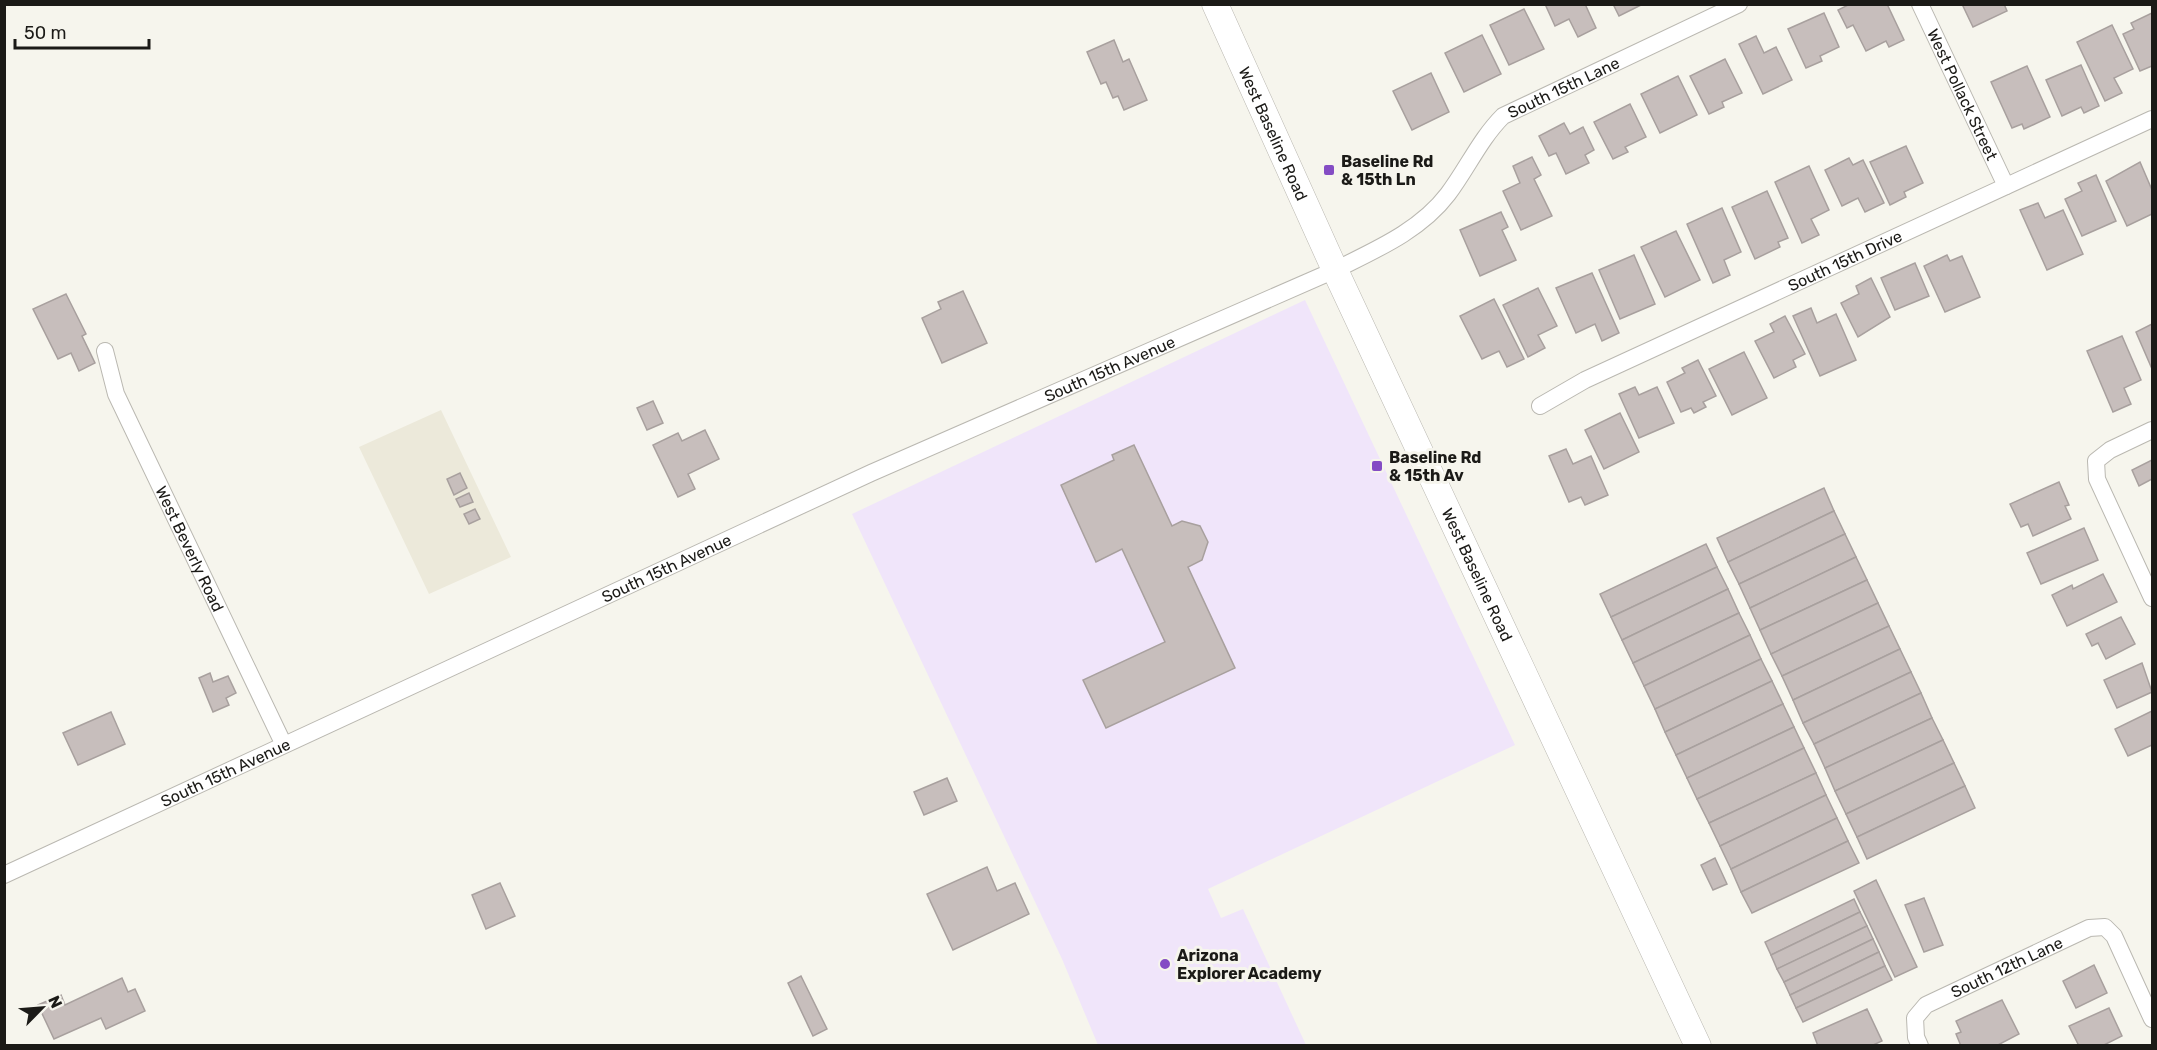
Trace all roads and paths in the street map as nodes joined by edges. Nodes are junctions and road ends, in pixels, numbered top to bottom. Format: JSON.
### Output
{"nodes":[{"id":1,"x":1215,"y":4,"type":"edge"},
{"id":2,"x":1738,"y":4,"type":"edge"},
{"id":3,"x":1920,"y":4,"type":"edge"},
{"id":4,"x":2152,"y":119,"type":"edge"},
{"id":5,"x":2006,"y":186,"type":"junction"},
{"id":6,"x":1335,"y":270,"type":"junction"},
{"id":7,"x":105,"y":351,"type":"dead end"},
{"id":8,"x":1540,"y":406,"type":"dead end"},
{"id":9,"x":2152,"y":430,"type":"edge"},
{"id":10,"x":2152,"y":598,"type":"edge"},
{"id":11,"x":283,"y":743,"type":"junction"},
{"id":12,"x":4,"y":875,"type":"edge"},
{"id":13,"x":2152,"y":1018,"type":"edge"},
{"id":14,"x":1698,"y":1046,"type":"edge"},
{"id":15,"x":1920,"y":1046,"type":"edge"}],
"edges":[{"from":1,"to":6,"type":"main road","name":"West Baseline Road"},
{"from":2,"to":6,"type":"street","name":"South 15th Lane"},
{"from":3,"to":5,"type":"street","name":"West Pollack Street"},
{"from":4,"to":5,"type":"street","name":"South 15th Drive"},
{"from":5,"to":8,"type":"street","name":"South 15th Drive"},
{"from":6,"to":11,"type":"street","name":"South 15th Avenue"},
{"from":6,"to":14,"type":"main road","name":"West Baseline Road"},
{"from":7,"to":11,"type":"street","name":"West Beverly Road"},
{"from":9,"to":10,"type":"street"},
{"from":11,"to":12,"type":"street","name":"South 15th Avenue"},
{"from":13,"to":15,"type":"street","name":"South 12th Lane"}]}
